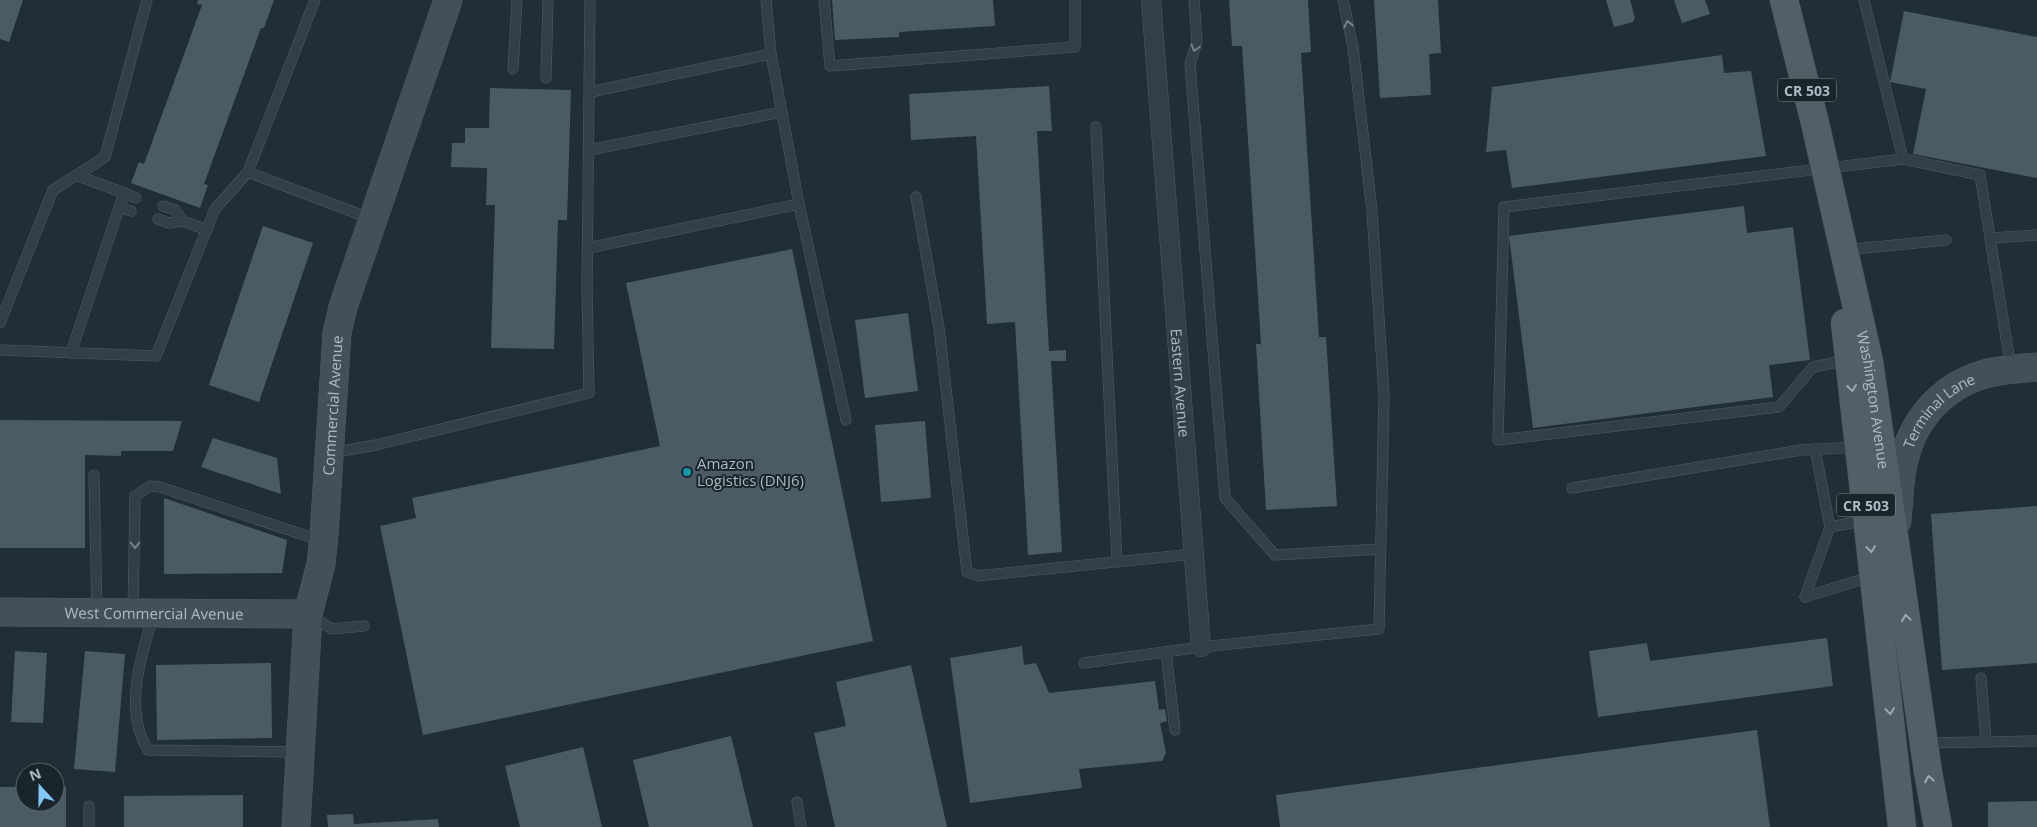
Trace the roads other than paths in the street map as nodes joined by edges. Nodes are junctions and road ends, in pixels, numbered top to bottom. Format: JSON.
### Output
{"nodes":[{"id":1,"x":147,"y":0,"type":"edge"},
{"id":2,"x":315,"y":0,"type":"edge"},
{"id":3,"x":448,"y":0,"type":"edge"},
{"id":4,"x":517,"y":0,"type":"edge"},
{"id":5,"x":548,"y":0,"type":"edge"},
{"id":6,"x":590,"y":0,"type":"edge"},
{"id":7,"x":766,"y":0,"type":"edge"},
{"id":8,"x":824,"y":0,"type":"edge"},
{"id":9,"x":1075,"y":0,"type":"edge"},
{"id":10,"x":1151,"y":0,"type":"edge"},
{"id":11,"x":1194,"y":0,"type":"edge"},
{"id":12,"x":1343,"y":0,"type":"edge"},
{"id":13,"x":1784,"y":0,"type":"edge"},
{"id":14,"x":1864,"y":0,"type":"edge"},
{"id":15,"x":771,"y":54,"type":"junction"},
{"id":16,"x":512,"y":69,"type":"dead end"},
{"id":17,"x":546,"y":78,"type":"dead end"},
{"id":18,"x":590,"y":92,"type":"junction"},
{"id":19,"x":782,"y":112,"type":"junction"},
{"id":20,"x":1096,"y":127,"type":"dead end"},
{"id":21,"x":589,"y":150,"type":"junction"},
{"id":22,"x":1903,"y":159,"type":"junction"},
{"id":23,"x":248,"y":172,"type":"junction"},
{"id":24,"x":76,"y":175,"type":"junction"},
{"id":25,"x":1827,"y":175,"type":"junction"},
{"id":26,"x":124,"y":193,"type":"junction"},
{"id":27,"x":916,"y":197,"type":"dead end"},
{"id":28,"x":136,"y":198,"type":"dead end"},
{"id":29,"x":799,"y":204,"type":"junction"},
{"id":30,"x":163,"y":206,"type":"dead end"},
{"id":31,"x":119,"y":207,"type":"junction"},
{"id":32,"x":131,"y":211,"type":"dead end"},
{"id":33,"x":158,"y":219,"type":"dead end"},
{"id":34,"x":373,"y":220,"type":"junction"},
{"id":35,"x":183,"y":221,"type":"junction"},
{"id":36,"x":207,"y":230,"type":"junction"},
{"id":37,"x":2037,"y":235,"type":"edge"},
{"id":38,"x":1991,"y":238,"type":"junction"},
{"id":39,"x":1946,"y":240,"type":"dead end"},
{"id":40,"x":588,"y":248,"type":"junction"},
{"id":41,"x":1844,"y":250,"type":"junction"},
{"id":42,"x":0,"y":323,"type":"edge"},
{"id":43,"x":0,"y":350,"type":"edge"},
{"id":44,"x":71,"y":353,"type":"junction"},
{"id":45,"x":1849,"y":360,"type":"junction"},
{"id":46,"x":2024,"y":368,"type":"edge"},
{"id":47,"x":846,"y":420,"type":"dead end"},
{"id":48,"x":1859,"y":447,"type":"junction"},
{"id":49,"x":1815,"y":450,"type":"junction"},
{"id":50,"x":330,"y":454,"type":"junction"},
{"id":51,"x":94,"y":475,"type":"dead end"},
{"id":52,"x":1572,"y":488,"type":"dead end"},
{"id":53,"x":1867,"y":520,"type":"junction"},
{"id":54,"x":1830,"y":527,"type":"junction"},
{"id":55,"x":323,"y":542,"type":"junction"},
{"id":56,"x":1895,"y":542,"type":"junction"},
{"id":57,"x":1380,"y":549,"type":"junction"},
{"id":58,"x":1194,"y":554,"type":"junction"},
{"id":59,"x":1117,"y":562,"type":"junction"},
{"id":60,"x":1874,"y":576,"type":"junction"},
{"id":61,"x":0,"y":612,"type":"edge"},
{"id":62,"x":98,"y":612,"type":"junction"},
{"id":63,"x":144,"y":613,"type":"junction"},
{"id":64,"x":308,"y":614,"type":"junction"},
{"id":65,"x":364,"y":626,"type":"dead end"},
{"id":66,"x":1200,"y":647,"type":"junction"},
{"id":67,"x":1166,"y":652,"type":"junction"},
{"id":68,"x":1084,"y":663,"type":"dead end"},
{"id":69,"x":1981,"y":678,"type":"dead end"},
{"id":70,"x":1175,"y":730,"type":"dead end"},
{"id":71,"x":2037,"y":741,"type":"edge"},
{"id":72,"x":1986,"y":742,"type":"junction"},
{"id":73,"x":1924,"y":743,"type":"junction"},
{"id":74,"x":299,"y":752,"type":"junction"},
{"id":75,"x":796,"y":802,"type":"dead end"},
{"id":76,"x":89,"y":806,"type":"dead end"},
{"id":77,"x":89,"y":827,"type":"edge"},
{"id":78,"x":296,"y":827,"type":"edge"},
{"id":79,"x":801,"y":827,"type":"edge"},
{"id":80,"x":1902,"y":827,"type":"edge"},
{"id":81,"x":1938,"y":827,"type":"edge"}],
"edges":[{"from":1,"to":24,"type":"lane"},
{"from":2,"to":23,"type":"lane"},
{"from":3,"to":34,"type":"street","name":"Commercial Avenue"},
{"from":4,"to":16,"type":"lane"},
{"from":5,"to":17,"type":"lane"},
{"from":6,"to":18,"type":"lane"},
{"from":7,"to":15,"type":"lane"},
{"from":8,"to":9,"type":"lane"},
{"from":10,"to":58,"type":"street","name":"Eastern Avenue"},
{"from":11,"to":57,"type":"lane","one_way":true},
{"from":57,"to":12,"type":"lane","one_way":true},
{"from":13,"to":25,"type":"main road","name":"Washington Avenue","number":"CR 503"},
{"from":14,"to":22,"type":"lane"},
{"from":15,"to":18,"type":"lane"},
{"from":15,"to":19,"type":"lane"},
{"from":18,"to":21,"type":"lane"},
{"from":19,"to":21,"type":"lane"},
{"from":19,"to":29,"type":"lane"},
{"from":20,"to":59,"type":"lane"},
{"from":21,"to":40,"type":"lane"},
{"from":22,"to":25,"type":"lane"},
{"from":22,"to":38,"type":"lane"},
{"from":23,"to":34,"type":"lane"},
{"from":23,"to":36,"type":"lane"},
{"from":24,"to":26,"type":"lane"},
{"from":24,"to":42,"type":"lane"},
{"from":25,"to":41,"type":"main road","name":"Washington Avenue","number":"CR 503"},
{"from":25,"to":45,"type":"main road","name":"Washington Avenue","number":"CR 503"},
{"from":25,"to":45,"type":"lane"},
{"from":26,"to":28,"type":"lane"},
{"from":26,"to":31,"type":"lane"},
{"from":27,"to":59,"type":"lane"},
{"from":29,"to":40,"type":"lane"},
{"from":29,"to":47,"type":"lane"},
{"from":30,"to":35,"type":"lane"},
{"from":31,"to":32,"type":"lane"},
{"from":31,"to":44,"type":"lane"},
{"from":33,"to":35,"type":"lane"},
{"from":34,"to":50,"type":"street","name":"Commercial Avenue"},
{"from":35,"to":36,"type":"lane"},
{"from":36,"to":44,"type":"lane"},
{"from":37,"to":38,"type":"lane"},
{"from":38,"to":46,"type":"lane"},
{"from":39,"to":41,"type":"lane"},
{"from":40,"to":50,"type":"lane"},
{"from":41,"to":56,"type":"main road","name":"Washington Avenue","number":"CR 503"},
{"from":43,"to":44,"type":"lane"},
{"from":45,"to":48,"type":"main road","name":"Washington Avenue","number":"CR 503","one_way":true},
{"from":46,"to":56,"type":"street","name":"Terminal Lane"},
{"from":48,"to":49,"type":"lane"},
{"from":48,"to":53,"type":"main road","name":"Washington Avenue","number":"CR 503"},
{"from":49,"to":52,"type":"lane"},
{"from":49,"to":54,"type":"lane"},
{"from":50,"to":55,"type":"street","name":"Commercial Avenue"},
{"from":51,"to":62,"type":"lane"},
{"from":53,"to":54,"type":"lane"},
{"from":53,"to":60,"type":"main road","name":"Washington Avenue","number":"CR 503","one_way":true},
{"from":54,"to":60,"type":"lane"},
{"from":55,"to":63,"type":"lane","one_way":true},
{"from":55,"to":64,"type":"street","name":"Commercial Avenue"},
{"from":73,"to":56,"type":"main road","name":"Washington Avenue","number":"CR 503","one_way":true},
{"from":57,"to":66,"type":"lane"},
{"from":58,"to":59,"type":"lane"},
{"from":58,"to":66,"type":"street","name":"Eastern Avenue"},
{"from":60,"to":80,"type":"main road","name":"Washington Avenue","number":"CR 503","one_way":true},
{"from":61,"to":62,"type":"street","name":"West Commercial Avenue"},
{"from":62,"to":63,"type":"street","name":"West Commercial Avenue"},
{"from":63,"to":64,"type":"street","name":"West Commercial Avenue"},
{"from":63,"to":74,"type":"lane"},
{"from":64,"to":65,"type":"lane"},
{"from":64,"to":74,"type":"street","name":"Commercial Avenue"},
{"from":66,"to":67,"type":"lane"},
{"from":67,"to":68,"type":"lane"},
{"from":67,"to":70,"type":"lane"},
{"from":69,"to":72,"type":"lane"},
{"from":71,"to":72,"type":"lane"},
{"from":72,"to":73,"type":"lane"},
{"from":81,"to":73,"type":"main road","name":"Washington Avenue","number":"CR 503","one_way":true},
{"from":74,"to":78,"type":"street","name":"Commercial Avenue"},
{"from":75,"to":79,"type":"lane"},
{"from":76,"to":77,"type":"lane"}]}
